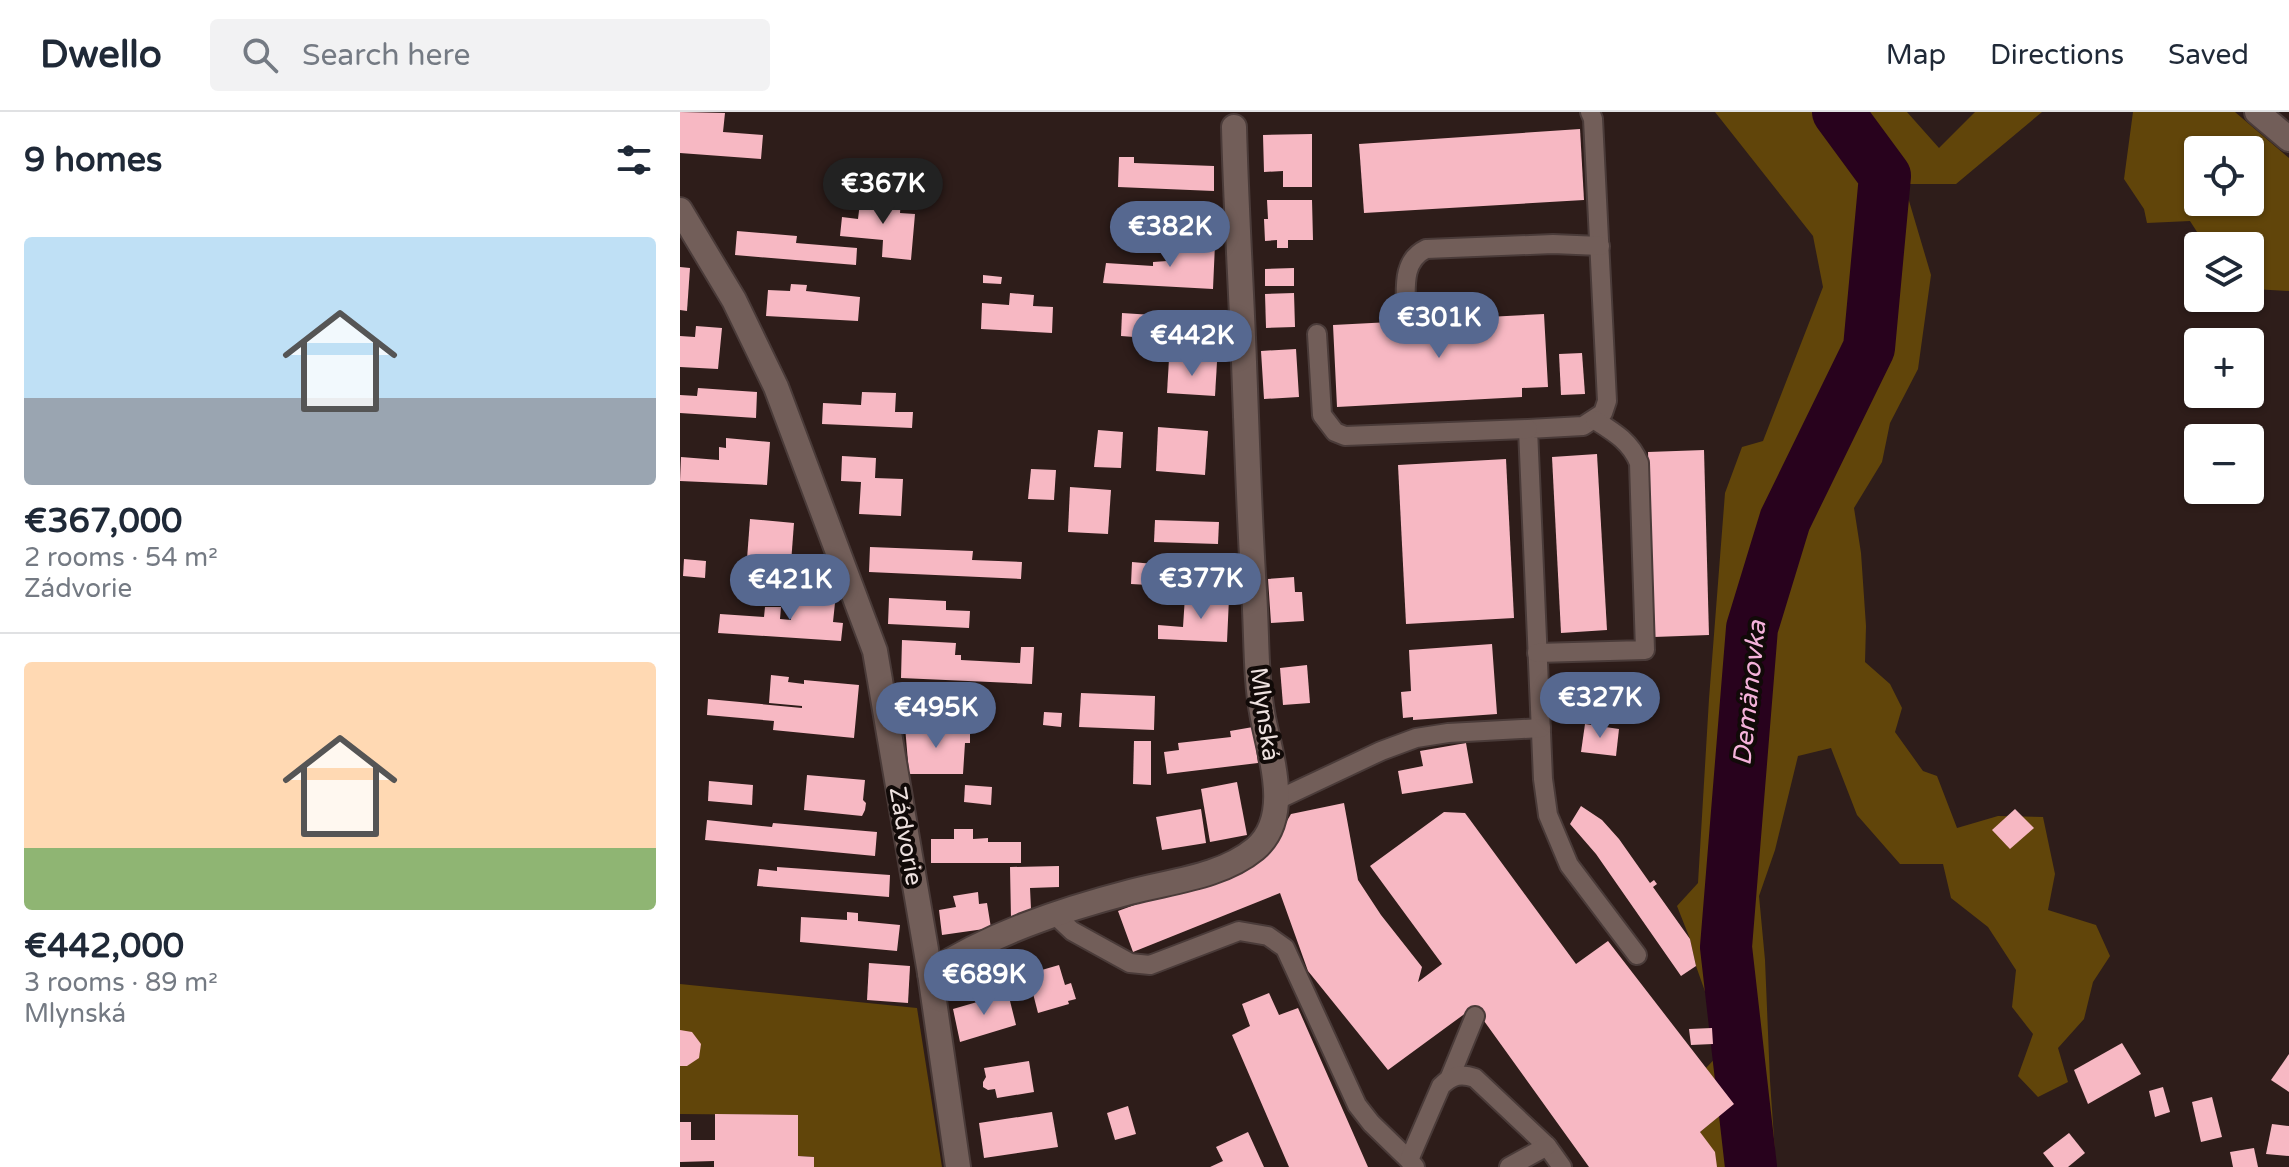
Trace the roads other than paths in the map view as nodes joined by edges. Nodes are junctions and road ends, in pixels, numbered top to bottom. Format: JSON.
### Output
{"nodes":[{"id":1,"x":1590,"y":112,"type":"edge"},
{"id":2,"x":2257,"y":112,"type":"edge"},
{"id":3,"x":1234,"y":127,"type":"dead end"},
{"id":4,"x":2289,"y":139,"type":"edge"},
{"id":5,"x":680,"y":210,"type":"edge"},
{"id":6,"x":1600,"y":246,"type":"junction"},
{"id":7,"x":1406,"y":314,"type":"dead end"},
{"id":8,"x":1317,"y":334,"type":"dead end"},
{"id":9,"x":1595,"y":420,"type":"junction"},
{"id":10,"x":1528,"y":429,"type":"junction"},
{"id":11,"x":1537,"y":653,"type":"junction"},
{"id":12,"x":1541,"y":728,"type":"junction"},
{"id":13,"x":1277,"y":800,"type":"junction"},
{"id":14,"x":1055,"y":915,"type":"junction"},
{"id":15,"x":1637,"y":955,"type":"dead end"},
{"id":16,"x":930,"y":973,"type":"junction"},
{"id":17,"x":1475,"y":1016,"type":"dead end"},
{"id":18,"x":1450,"y":1077,"type":"junction"},
{"id":19,"x":1547,"y":1146,"type":"junction"},
{"id":20,"x":1412,"y":1163,"type":"edge"},
{"id":21,"x":958,"y":1167,"type":"edge"},
{"id":22,"x":1509,"y":1167,"type":"edge"},
{"id":23,"x":1562,"y":1167,"type":"edge"}],
"edges":[{"from":1,"to":6,"type":"lane"},
{"from":2,"to":4,"type":"street"},
{"from":3,"to":13,"type":"street","name":"Mlynská"},
{"from":5,"to":16,"type":"street","name":"Zádvorie"},
{"from":6,"to":7,"type":"lane"},
{"from":6,"to":9,"type":"lane"},
{"from":8,"to":10,"type":"lane"},
{"from":9,"to":10,"type":"lane"},
{"from":9,"to":11,"type":"lane"},
{"from":10,"to":11,"type":"lane"},
{"from":11,"to":12,"type":"lane"},
{"from":12,"to":13,"type":"lane"},
{"from":12,"to":15,"type":"lane"},
{"from":13,"to":14,"type":"street","name":"Mlynská"},
{"from":14,"to":16,"type":"street","name":"Mlynská"},
{"from":14,"to":20,"type":"lane"},
{"from":16,"to":21,"type":"street","name":"Zádvorie"},
{"from":17,"to":18,"type":"lane"},
{"from":18,"to":19,"type":"lane"},
{"from":18,"to":20,"type":"lane"},
{"from":19,"to":22,"type":"lane"},
{"from":19,"to":23,"type":"lane"}]}
